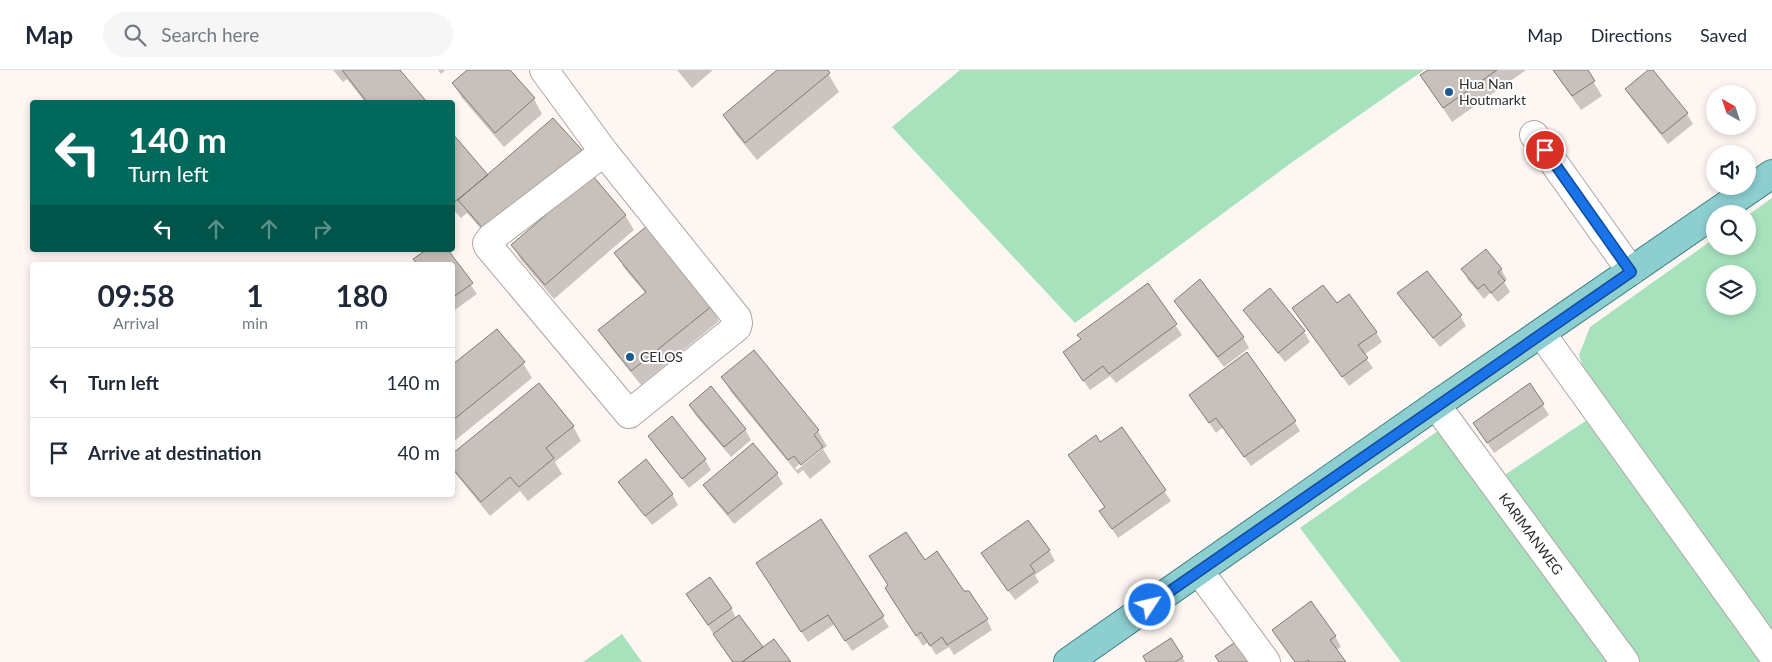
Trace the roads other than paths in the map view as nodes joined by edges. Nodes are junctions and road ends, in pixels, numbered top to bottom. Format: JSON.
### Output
{"nodes":[{"id":1,"x":544,"y":70,"type":"edge"},
{"id":2,"x":1534,"y":135,"type":"dead end"},
{"id":3,"x":604,"y":152,"type":"junction"},
{"id":4,"x":1772,"y":174,"type":"edge"},
{"id":5,"x":1631,"y":272,"type":"junction"},
{"id":6,"x":1541,"y":333,"type":"junction"},
{"id":7,"x":1436,"y":405,"type":"junction"},
{"id":8,"x":1199,"y":571,"type":"junction"},
{"id":9,"x":1772,"y":654,"type":"edge"},
{"id":10,"x":1068,"y":662,"type":"edge"},
{"id":11,"x":1266,"y":662,"type":"edge"},
{"id":12,"x":1625,"y":662,"type":"edge"}],
"edges":[{"from":1,"to":3,"type":"street"},
{"from":2,"to":5,"type":"street"},
{"from":3,"to":3,"type":"street"},
{"from":4,"to":5,"type":"main road"},
{"from":5,"to":6,"type":"main road"},
{"from":6,"to":7,"type":"main road"},
{"from":6,"to":9,"type":"street"},
{"from":7,"to":8,"type":"main road"},
{"from":7,"to":12,"type":"street","name":"KARIMANWEG"},
{"from":8,"to":10,"type":"main road"},
{"from":8,"to":11,"type":"street"}]}
